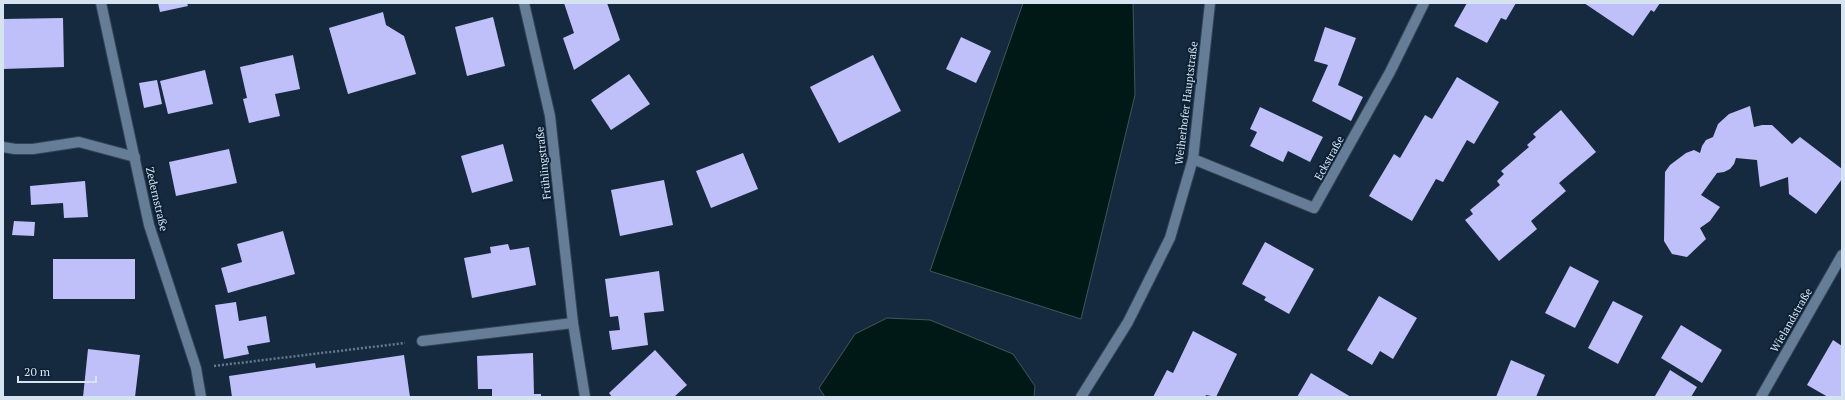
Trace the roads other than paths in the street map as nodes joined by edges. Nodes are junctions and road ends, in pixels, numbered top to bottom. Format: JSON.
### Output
{"nodes":[{"id":1,"x":101,"y":3,"type":"edge"},
{"id":2,"x":524,"y":3,"type":"edge"},
{"id":3,"x":1210,"y":3,"type":"edge"},
{"id":4,"x":1424,"y":3,"type":"edge"},
{"id":5,"x":3,"y":147,"type":"edge"},
{"id":6,"x":135,"y":157,"type":"junction"},
{"id":7,"x":1193,"y":159,"type":"junction"},
{"id":8,"x":1842,"y":255,"type":"edge"},
{"id":9,"x":572,"y":323,"type":"junction"},
{"id":10,"x":422,"y":341,"type":"road end"},
{"id":11,"x":1084,"y":396,"type":"edge"},
{"id":12,"x":201,"y":397,"type":"edge"},
{"id":13,"x":585,"y":397,"type":"edge"},
{"id":14,"x":1761,"y":397,"type":"edge"}],
"edges":[{"from":1,"to":6,"type":"street","name":"Zedernstraße"},
{"from":2,"to":9,"type":"street","name":"Frühlingstraße"},
{"from":3,"to":7,"type":"street","name":"Weiherhofer Hauptstraße"},
{"from":4,"to":7,"type":"street","name":"Eckstraße"},
{"from":5,"to":6,"type":"street"},
{"from":6,"to":12,"type":"street","name":"Zedernstraße"},
{"from":7,"to":11,"type":"street","name":"Weiherhofer Hauptstraße"},
{"from":8,"to":14,"type":"street","name":"Wielandstraße"},
{"from":9,"to":10,"type":"street"},
{"from":9,"to":13,"type":"street","name":"Frühlingstraße"}]}
